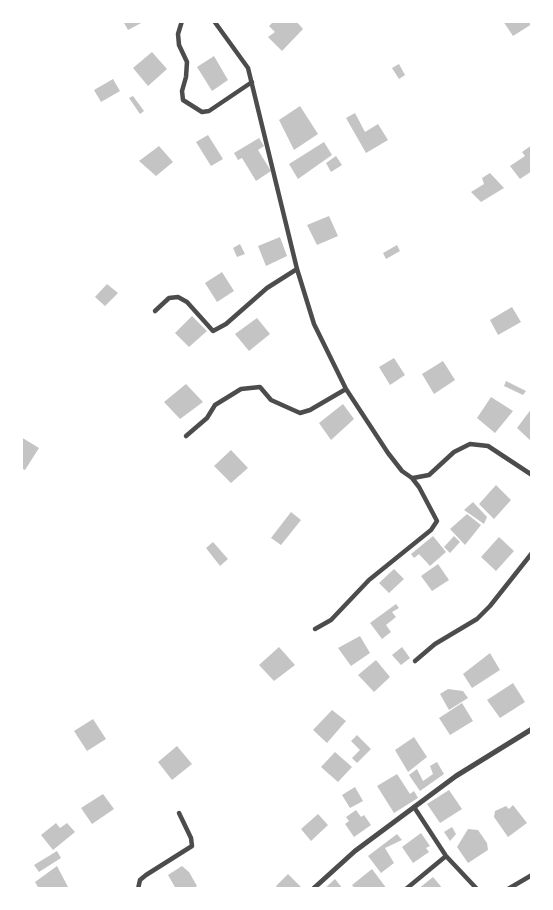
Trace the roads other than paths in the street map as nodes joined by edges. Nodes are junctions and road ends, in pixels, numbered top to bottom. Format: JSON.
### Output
{"nodes":[{"id":1,"x":182,"y":21,"type":"edge"},
{"id":2,"x":214,"y":21,"type":"edge"},
{"id":3,"x":252,"y":82,"type":"junction"},
{"id":4,"x":297,"y":269,"type":"junction"},
{"id":5,"x":155,"y":311,"type":"dead end"},
{"id":6,"x":346,"y":389,"type":"junction"},
{"id":7,"x":186,"y":436,"type":"dead end"},
{"id":8,"x":532,"y":475,"type":"edge"},
{"id":9,"x":412,"y":478,"type":"junction"},
{"id":10,"x":532,"y":553,"type":"edge"},
{"id":11,"x":315,"y":629,"type":"dead end"},
{"id":12,"x":415,"y":661,"type":"dead end"},
{"id":13,"x":532,"y":729,"type":"edge"},
{"id":14,"x":414,"y":807,"type":"junction"},
{"id":15,"x":179,"y":813,"type":"dead end"},
{"id":16,"x":446,"y":856,"type":"junction"},
{"id":17,"x":532,"y":875,"type":"edge"},
{"id":18,"x":138,"y":889,"type":"edge"},
{"id":19,"x":313,"y":889,"type":"edge"},
{"id":20,"x":407,"y":889,"type":"edge"},
{"id":21,"x":477,"y":889,"type":"edge"},
{"id":22,"x":508,"y":889,"type":"edge"}],
"edges":[{"from":1,"to":3,"type":"street"},
{"from":2,"to":3,"type":"street"},
{"from":3,"to":4,"type":"street"},
{"from":4,"to":5,"type":"street"},
{"from":4,"to":6,"type":"street"},
{"from":6,"to":7,"type":"street"},
{"from":6,"to":9,"type":"street"},
{"from":8,"to":9,"type":"street"},
{"from":9,"to":11,"type":"street"},
{"from":10,"to":12,"type":"street"},
{"from":13,"to":14,"type":"street"},
{"from":14,"to":16,"type":"street"},
{"from":14,"to":19,"type":"street"},
{"from":15,"to":18,"type":"street"},
{"from":16,"to":20,"type":"street"},
{"from":16,"to":21,"type":"street"},
{"from":17,"to":22,"type":"street"}]}
